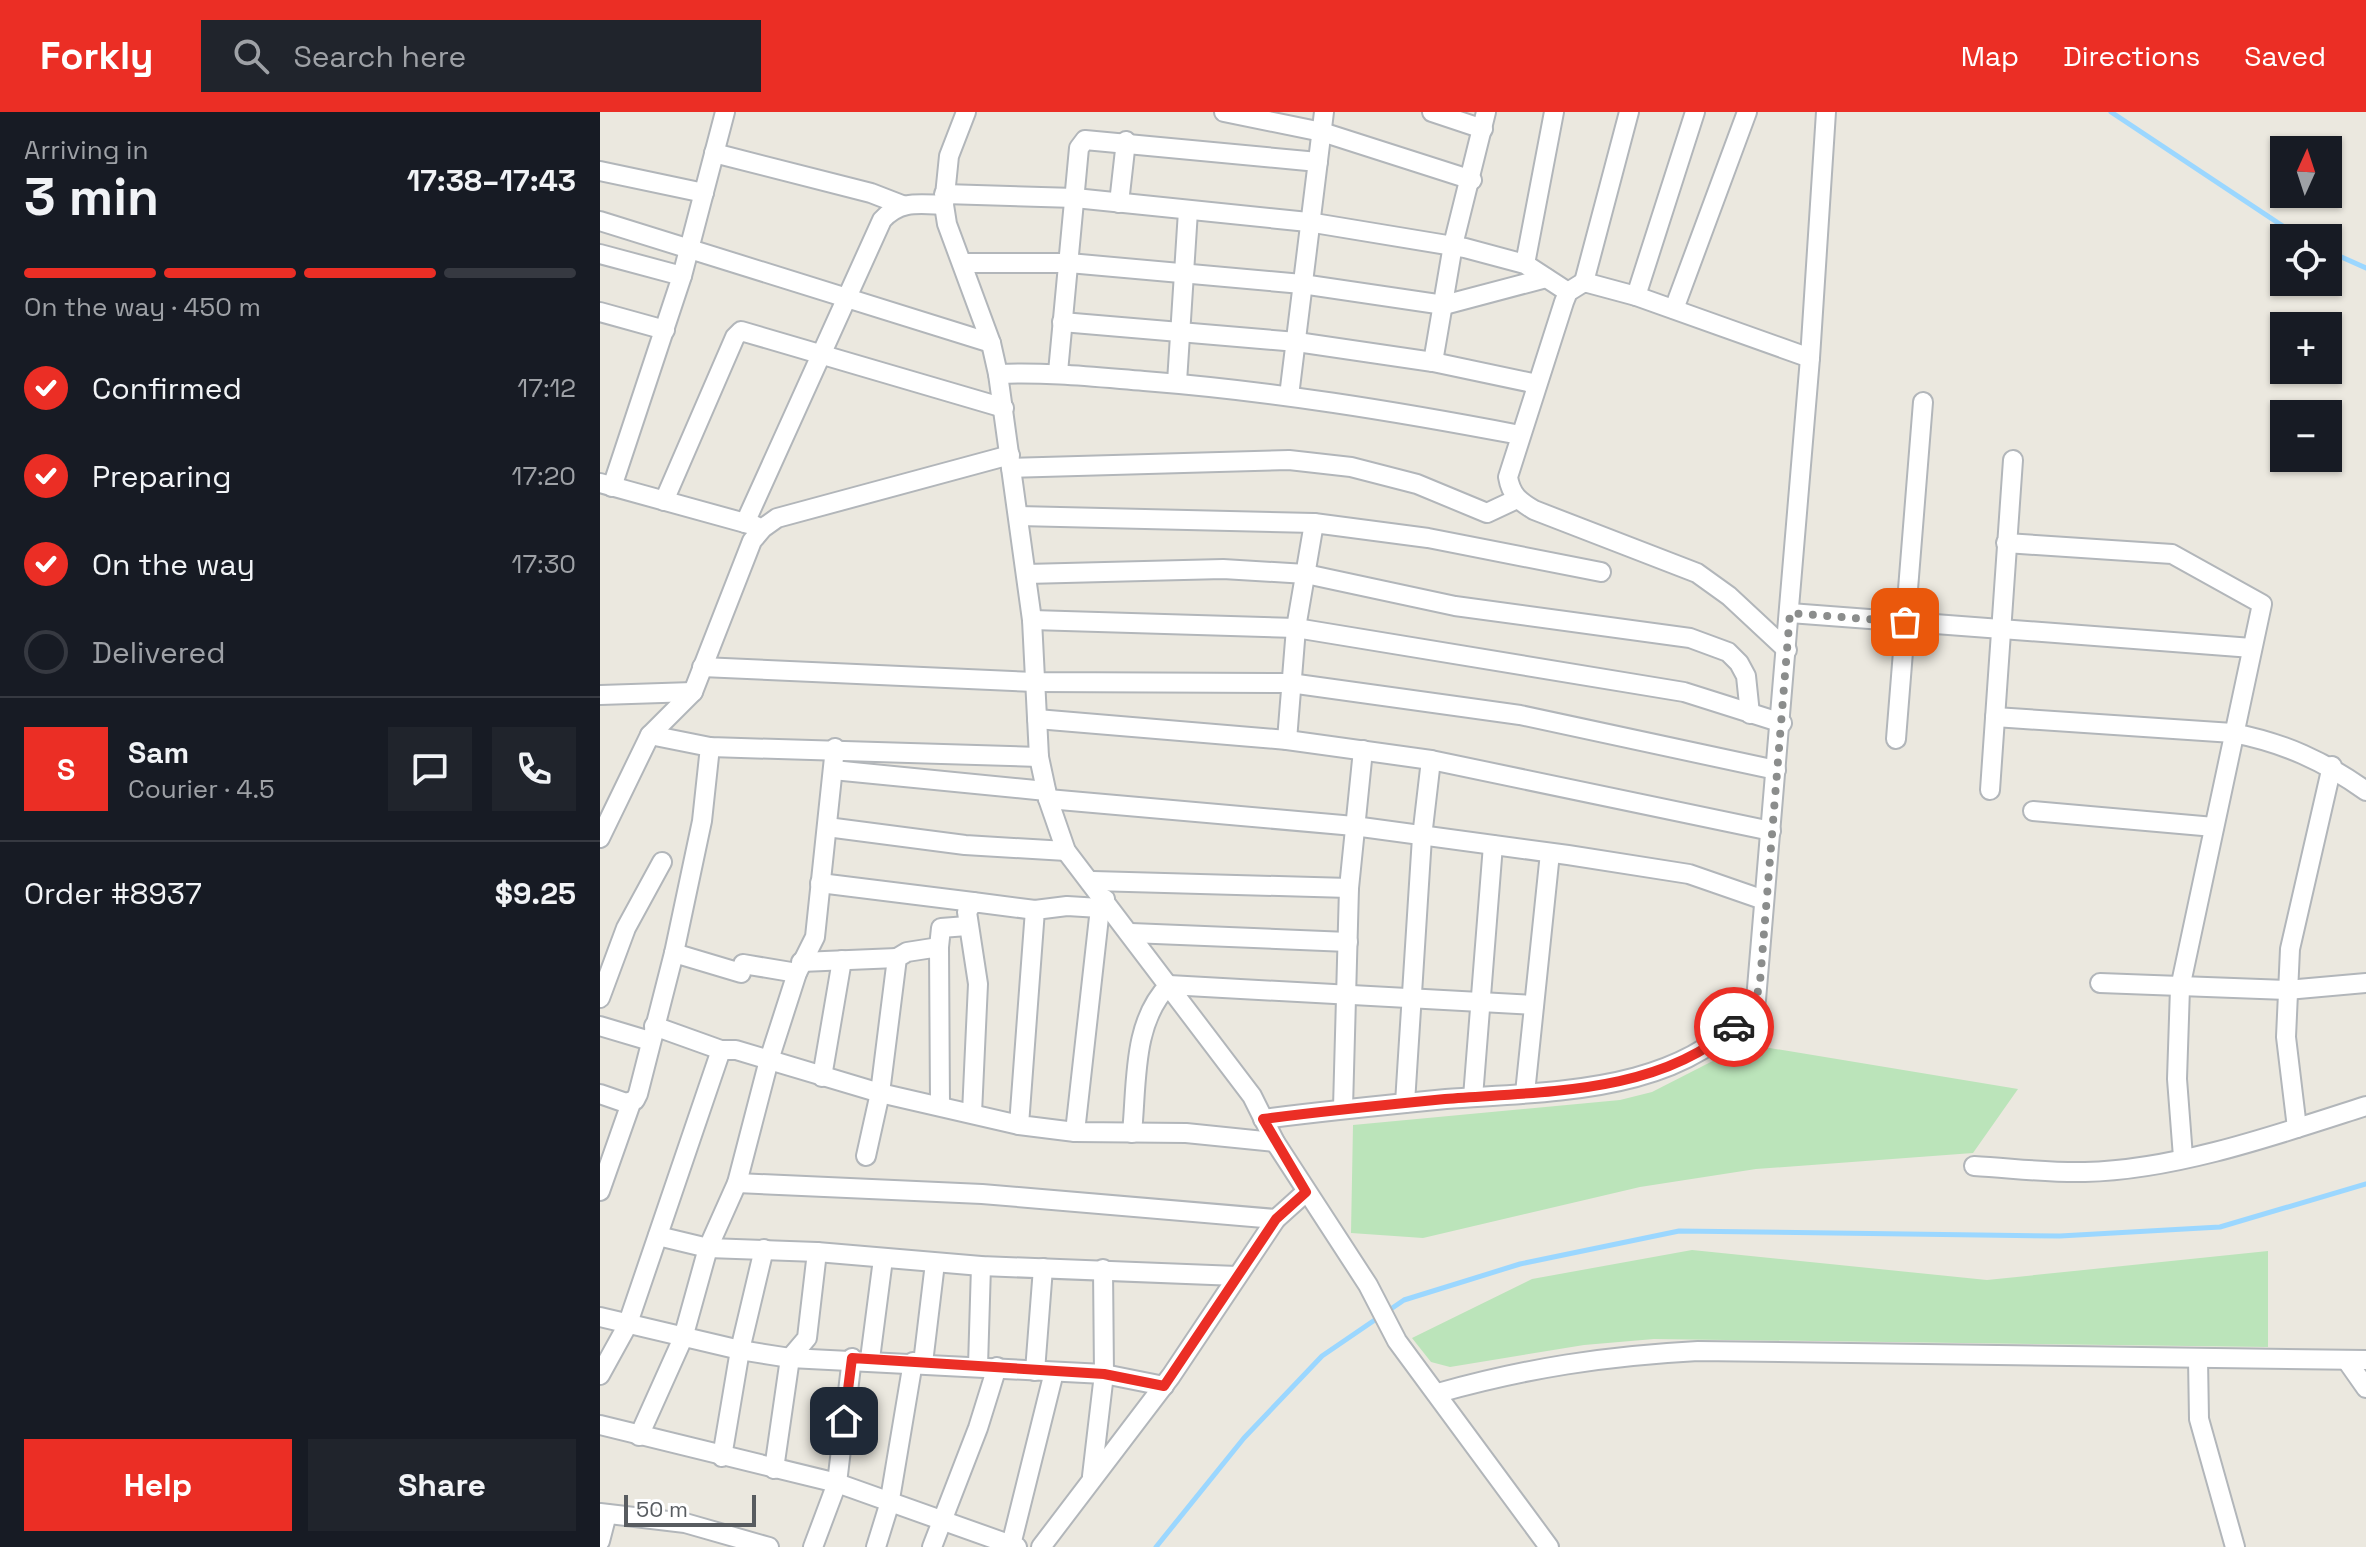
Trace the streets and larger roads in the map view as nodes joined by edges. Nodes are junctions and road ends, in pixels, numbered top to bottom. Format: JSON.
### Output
{"nodes":[{"id":1,"x":725,"y":112,"type":"edge"},
{"id":2,"x":966,"y":112,"type":"edge"},
{"id":3,"x":1224,"y":112,"type":"edge"},
{"id":4,"x":1324,"y":112,"type":"edge"},
{"id":5,"x":1432,"y":112,"type":"edge"},
{"id":6,"x":1554,"y":112,"type":"edge"},
{"id":7,"x":1629,"y":112,"type":"edge"},
{"id":8,"x":1695,"y":112,"type":"edge"},
{"id":9,"x":1747,"y":112,"type":"edge"},
{"id":10,"x":1826,"y":112,"type":"edge"},
{"id":11,"x":1484,"y":120,"type":"edge"},
{"id":12,"x":1322,"y":132,"type":"junction"},
{"id":13,"x":1126,"y":141,"type":"junction"},
{"id":14,"x":714,"y":153,"type":"junction"},
{"id":15,"x":1318,"y":162,"type":"junction"},
{"id":16,"x":600,"y":171,"type":"edge"},
{"id":17,"x":1472,"y":180,"type":"junction"},
{"id":18,"x":704,"y":193,"type":"junction"},
{"id":19,"x":1075,"y":198,"type":"junction"},
{"id":20,"x":944,"y":200,"type":"junction"},
{"id":21,"x":1119,"y":203,"type":"junction"},
{"id":22,"x":902,"y":205,"type":"junction"},
{"id":23,"x":1188,"y":211,"type":"junction"},
{"id":24,"x":600,"y":221,"type":"edge"},
{"id":25,"x":1308,"y":222,"type":"junction"},
{"id":26,"x":1453,"y":245,"type":"junction"},
{"id":27,"x":690,"y":247,"type":"junction"},
{"id":28,"x":600,"y":254,"type":"edge"},
{"id":29,"x":963,"y":263,"type":"junction"},
{"id":30,"x":1069,"y":263,"type":"junction"},
{"id":31,"x":1525,"y":264,"type":"junction"},
{"id":32,"x":1182,"y":274,"type":"junction"},
{"id":33,"x":682,"y":276,"type":"junction"},
{"id":34,"x":1546,"y":278,"type":"junction"},
{"id":35,"x":1302,"y":284,"type":"junction"},
{"id":36,"x":1576,"y":287,"type":"junction"},
{"id":37,"x":1636,"y":296,"type":"junction"},
{"id":38,"x":849,"y":297,"type":"junction"},
{"id":39,"x":1444,"y":305,"type":"junction"},
{"id":40,"x":1674,"y":309,"type":"junction"},
{"id":41,"x":600,"y":312,"type":"edge"},
{"id":42,"x":1062,"y":322,"type":"junction"},
{"id":43,"x":665,"y":330,"type":"junction"},
{"id":44,"x":1181,"y":331,"type":"junction"},
{"id":45,"x":1297,"y":342,"type":"junction"},
{"id":46,"x":991,"y":343,"type":"junction"},
{"id":47,"x":822,"y":354,"type":"junction"},
{"id":48,"x":1810,"y":358,"type":"junction"},
{"id":49,"x":1433,"y":362,"type":"junction"},
{"id":50,"x":1058,"y":372,"type":"junction"},
{"id":51,"x":998,"y":374,"type":"junction"},
{"id":52,"x":1177,"y":382,"type":"junction"},
{"id":53,"x":1537,"y":384,"type":"junction"},
{"id":54,"x":1289,"y":396,"type":"junction"},
{"id":55,"x":1923,"y":402,"type":"dead end"},
{"id":56,"x":1004,"y":408,"type":"junction"},
{"id":57,"x":1520,"y":435,"type":"junction"},
{"id":58,"x":2013,"y":460,"type":"dead end"},
{"id":59,"x":1010,"y":461,"type":"junction"},
{"id":60,"x":606,"y":485,"type":"edge"},
{"id":61,"x":1517,"y":499,"type":"junction"},
{"id":62,"x":664,"y":501,"type":"junction"},
{"id":63,"x":1018,"y":516,"type":"junction"},
{"id":64,"x":1314,"y":523,"type":"junction"},
{"id":65,"x":754,"y":525,"type":"junction"},
{"id":66,"x":2006,"y":543,"type":"junction"},
{"id":67,"x":1601,"y":572,"type":"dead end"},
{"id":68,"x":1026,"y":574,"type":"junction"},
{"id":69,"x":1306,"y":574,"type":"junction"},
{"id":70,"x":1790,"y":613,"type":"junction"},
{"id":71,"x":1032,"y":620,"type":"junction"},
{"id":72,"x":1905,"y":622,"type":"junction"},
{"id":73,"x":1296,"y":628,"type":"junction"},
{"id":74,"x":2000,"y":629,"type":"junction"},
{"id":75,"x":2252,"y":648,"type":"junction"},
{"id":76,"x":1787,"y":650,"type":"junction"},
{"id":77,"x":702,"y":667,"type":"junction"},
{"id":78,"x":1035,"y":682,"type":"junction"},
{"id":79,"x":1290,"y":683,"type":"junction"},
{"id":80,"x":693,"y":692,"type":"junction"},
{"id":81,"x":600,"y":695,"type":"edge"},
{"id":82,"x":1750,"y":714,"type":"junction"},
{"id":83,"x":1995,"y":717,"type":"junction"},
{"id":84,"x":1037,"y":719,"type":"junction"},
{"id":85,"x":1782,"y":723,"type":"junction"},
{"id":86,"x":2233,"y":733,"type":"junction"},
{"id":87,"x":650,"y":735,"type":"junction"},
{"id":88,"x":1896,"y":739,"type":"dead end"},
{"id":89,"x":1287,"y":740,"type":"junction"},
{"id":90,"x":710,"y":747,"type":"junction"},
{"id":91,"x":835,"y":748,"type":"junction"},
{"id":92,"x":1363,"y":750,"type":"junction"},
{"id":93,"x":1039,"y":757,"type":"junction"},
{"id":94,"x":1431,"y":760,"type":"junction"},
{"id":95,"x":2332,"y":766,"type":"junction"},
{"id":96,"x":833,"y":770,"type":"junction"},
{"id":97,"x":1776,"y":770,"type":"junction"},
{"id":98,"x":1990,"y":790,"type":"dead end"},
{"id":99,"x":2366,"y":791,"type":"edge"},
{"id":100,"x":1047,"y":795,"type":"junction"},
{"id":101,"x":2033,"y":811,"type":"dead end"},
{"id":102,"x":1354,"y":826,"type":"junction"},
{"id":103,"x":827,"y":827,"type":"junction"},
{"id":104,"x":2214,"y":827,"type":"junction"},
{"id":105,"x":1771,"y":831,"type":"junction"},
{"id":106,"x":1422,"y":837,"type":"junction"},
{"id":107,"x":600,"y":838,"type":"edge"},
{"id":108,"x":1493,"y":845,"type":"junction"},
{"id":109,"x":1066,"y":851,"type":"junction"},
{"id":110,"x":1550,"y":853,"type":"junction"},
{"id":111,"x":662,"y":862,"type":"dead end"},
{"id":112,"x":1093,"y":881,"type":"junction"},
{"id":113,"x":820,"y":883,"type":"junction"},
{"id":114,"x":1349,"y":888,"type":"junction"},
{"id":115,"x":1764,"y":900,"type":"junction"},
{"id":116,"x":973,"y":902,"type":"junction"},
{"id":117,"x":1103,"y":903,"type":"junction"},
{"id":118,"x":1035,"y":910,"type":"junction"},
{"id":119,"x":967,"y":926,"type":"junction"},
{"id":120,"x":1131,"y":933,"type":"junction"},
{"id":121,"x":1348,"y":942,"type":"junction"},
{"id":122,"x":939,"y":947,"type":"junction"},
{"id":123,"x":674,"y":953,"type":"junction"},
{"id":124,"x":897,"y":958,"type":"junction"},
{"id":125,"x":842,"y":960,"type":"junction"},
{"id":126,"x":799,"y":968,"type":"junction"},
{"id":127,"x":2100,"y":983,"type":"dead end"},
{"id":128,"x":2366,"y":983,"type":"edge"},
{"id":129,"x":1169,"y":985,"type":"junction"},
{"id":130,"x":2180,"y":988,"type":"junction"},
{"id":131,"x":2287,"y":990,"type":"junction"},
{"id":132,"x":1346,"y":995,"type":"junction"},
{"id":133,"x":600,"y":998,"type":"edge"},
{"id":134,"x":1412,"y":999,"type":"junction"},
{"id":135,"x":1480,"y":1002,"type":"junction"},
{"id":136,"x":1534,"y":1005,"type":"junction"},
{"id":137,"x":600,"y":1026,"type":"edge"},
{"id":138,"x":652,"y":1034,"type":"junction"},
{"id":139,"x":721,"y":1050,"type":"junction"},
{"id":140,"x":769,"y":1060,"type":"junction"},
{"id":141,"x":822,"y":1077,"type":"junction"},
{"id":142,"x":880,"y":1093,"type":"junction"},
{"id":143,"x":1525,"y":1093,"type":"junction"},
{"id":144,"x":600,"y":1094,"type":"edge"},
{"id":145,"x":1473,"y":1097,"type":"junction"},
{"id":146,"x":631,"y":1103,"type":"junction"},
{"id":147,"x":1405,"y":1103,"type":"junction"},
{"id":148,"x":940,"y":1104,"type":"junction"},
{"id":149,"x":2366,"y":1106,"type":"edge"},
{"id":150,"x":1343,"y":1108,"type":"junction"},
{"id":151,"x":972,"y":1113,"type":"junction"},
{"id":152,"x":1263,"y":1119,"type":"junction"},
{"id":153,"x":1019,"y":1125,"type":"junction"},
{"id":154,"x":2297,"y":1128,"type":"junction"},
{"id":155,"x":1075,"y":1132,"type":"junction"},
{"id":156,"x":1132,"y":1133,"type":"junction"},
{"id":157,"x":1275,"y":1142,"type":"junction"},
{"id":158,"x":866,"y":1156,"type":"dead end"},
{"id":159,"x":2183,"y":1157,"type":"junction"},
{"id":160,"x":1974,"y":1166,"type":"dead end"},
{"id":161,"x":737,"y":1183,"type":"junction"},
{"id":162,"x":600,"y":1191,"type":"edge"},
{"id":163,"x":1306,"y":1192,"type":"junction"},
{"id":164,"x":1276,"y":1219,"type":"junction"},
{"id":165,"x":658,"y":1236,"type":"junction"},
{"id":166,"x":708,"y":1248,"type":"junction"},
{"id":167,"x":764,"y":1249,"type":"junction"},
{"id":168,"x":817,"y":1252,"type":"junction"},
{"id":169,"x":883,"y":1259,"type":"junction"},
{"id":170,"x":935,"y":1263,"type":"junction"},
{"id":171,"x":981,"y":1266,"type":"junction"},
{"id":172,"x":1043,"y":1268,"type":"junction"},
{"id":173,"x":1103,"y":1269,"type":"junction"},
{"id":174,"x":1237,"y":1276,"type":"junction"},
{"id":175,"x":600,"y":1317,"type":"edge"},
{"id":176,"x":627,"y":1326,"type":"junction"},
{"id":177,"x":683,"y":1338,"type":"junction"},
{"id":178,"x":740,"y":1350,"type":"junction"},
{"id":179,"x":790,"y":1358,"type":"junction"},
{"id":180,"x":861,"y":1359,"type":"junction"},
{"id":181,"x":2198,"y":1359,"type":"junction"},
{"id":182,"x":2366,"y":1360,"type":"edge"},
{"id":183,"x":2347,"y":1361,"type":"junction"},
{"id":184,"x":918,"y":1362,"type":"junction"},
{"id":185,"x":988,"y":1367,"type":"junction"},
{"id":186,"x":1035,"y":1371,"type":"junction"},
{"id":187,"x":1054,"y":1372,"type":"junction"},
{"id":188,"x":1104,"y":1374,"type":"junction"},
{"id":189,"x":600,"y":1375,"type":"edge"},
{"id":190,"x":1164,"y":1386,"type":"junction"},
{"id":191,"x":2366,"y":1388,"type":"edge"},
{"id":192,"x":1438,"y":1393,"type":"junction"},
{"id":193,"x":600,"y":1425,"type":"edge"},
{"id":194,"x":639,"y":1436,"type":"junction"},
{"id":195,"x":722,"y":1457,"type":"junction"},
{"id":196,"x":774,"y":1469,"type":"junction"},
{"id":197,"x":1091,"y":1479,"type":"junction"},
{"id":198,"x":837,"y":1483,"type":"junction"},
{"id":199,"x":889,"y":1505,"type":"junction"},
{"id":200,"x":603,"y":1513,"type":"edge"},
{"id":201,"x":943,"y":1521,"type":"junction"},
{"id":202,"x":600,"y":1541,"type":"edge"},
{"id":203,"x":756,"y":1545,"type":"edge"},
{"id":204,"x":1014,"y":1546,"type":"edge"},
{"id":205,"x":813,"y":1547,"type":"edge"},
{"id":206,"x":876,"y":1547,"type":"edge"},
{"id":207,"x":932,"y":1547,"type":"edge"},
{"id":208,"x":1041,"y":1547,"type":"edge"},
{"id":209,"x":1549,"y":1547,"type":"edge"},
{"id":210,"x":2235,"y":1547,"type":"edge"}],
"edges":[{"from":1,"to":14,"type":"street"},
{"from":2,"to":20,"type":"street"},
{"from":3,"to":12,"type":"street"},
{"from":4,"to":12,"type":"street"},
{"from":5,"to":11,"type":"street"},
{"from":6,"to":31,"type":"street"},
{"from":7,"to":36,"type":"street"},
{"from":8,"to":37,"type":"street"},
{"from":9,"to":40,"type":"street"},
{"from":10,"to":48,"type":"street"},
{"from":11,"to":17,"type":"street"},
{"from":12,"to":15,"type":"street"},
{"from":12,"to":17,"type":"street"},
{"from":13,"to":15,"type":"street"},
{"from":13,"to":19,"type":"street"},
{"from":13,"to":21,"type":"street"},
{"from":14,"to":18,"type":"street"},
{"from":14,"to":22,"type":"street"},
{"from":15,"to":25,"type":"street"},
{"from":16,"to":18,"type":"street"},
{"from":17,"to":26,"type":"street"},
{"from":18,"to":27,"type":"street"},
{"from":19,"to":20,"type":"street"},
{"from":19,"to":21,"type":"street"},
{"from":19,"to":30,"type":"street"},
{"from":20,"to":22,"type":"street"},
{"from":20,"to":29,"type":"street"},
{"from":21,"to":23,"type":"street"},
{"from":22,"to":38,"type":"street"},
{"from":23,"to":25,"type":"street"},
{"from":23,"to":32,"type":"street"},
{"from":24,"to":27,"type":"street"},
{"from":25,"to":26,"type":"street"},
{"from":25,"to":35,"type":"street"},
{"from":26,"to":31,"type":"street"},
{"from":26,"to":39,"type":"street"},
{"from":27,"to":33,"type":"street"},
{"from":27,"to":38,"type":"street"},
{"from":28,"to":33,"type":"street"},
{"from":29,"to":30,"type":"street"},
{"from":29,"to":46,"type":"street"},
{"from":30,"to":32,"type":"street"},
{"from":30,"to":42,"type":"street"},
{"from":31,"to":34,"type":"street"},
{"from":32,"to":35,"type":"street"},
{"from":32,"to":44,"type":"street"},
{"from":33,"to":43,"type":"street"},
{"from":34,"to":36,"type":"street"},
{"from":34,"to":39,"type":"street"},
{"from":35,"to":39,"type":"street"},
{"from":35,"to":45,"type":"street"},
{"from":36,"to":37,"type":"street"},
{"from":36,"to":53,"type":"street"},
{"from":37,"to":40,"type":"street"},
{"from":38,"to":46,"type":"street"},
{"from":38,"to":47,"type":"street"},
{"from":39,"to":49,"type":"street"},
{"from":40,"to":48,"type":"street"},
{"from":41,"to":43,"type":"street"},
{"from":42,"to":44,"type":"street"},
{"from":42,"to":50,"type":"street"},
{"from":43,"to":60,"type":"street"},
{"from":44,"to":45,"type":"street"},
{"from":44,"to":52,"type":"street"},
{"from":45,"to":49,"type":"street"},
{"from":45,"to":54,"type":"street"},
{"from":46,"to":51,"type":"street"},
{"from":47,"to":56,"type":"street"},
{"from":47,"to":62,"type":"street"},
{"from":47,"to":65,"type":"street"},
{"from":48,"to":70,"type":"street"},
{"from":49,"to":53,"type":"street"},
{"from":50,"to":51,"type":"street"},
{"from":50,"to":52,"type":"street"},
{"from":51,"to":56,"type":"street"},
{"from":52,"to":54,"type":"street"},
{"from":53,"to":57,"type":"street"},
{"from":54,"to":57,"type":"street"},
{"from":55,"to":72,"type":"street"},
{"from":56,"to":59,"type":"street"},
{"from":57,"to":61,"type":"street"},
{"from":58,"to":66,"type":"street"},
{"from":59,"to":61,"type":"street"},
{"from":59,"to":63,"type":"street"},
{"from":59,"to":65,"type":"street"},
{"from":60,"to":62,"type":"street"},
{"from":61,"to":76,"type":"street"},
{"from":62,"to":65,"type":"street"},
{"from":63,"to":64,"type":"street"},
{"from":63,"to":68,"type":"street"},
{"from":64,"to":67,"type":"street"},
{"from":64,"to":69,"type":"street"},
{"from":65,"to":77,"type":"street"},
{"from":66,"to":74,"type":"street"},
{"from":66,"to":75,"type":"street"},
{"from":68,"to":69,"type":"street"},
{"from":68,"to":71,"type":"street"},
{"from":69,"to":73,"type":"street"},
{"from":69,"to":82,"type":"street"},
{"from":70,"to":72,"type":"street"},
{"from":70,"to":76,"type":"street"},
{"from":71,"to":73,"type":"street"},
{"from":71,"to":78,"type":"street"},
{"from":72,"to":74,"type":"street"},
{"from":72,"to":88,"type":"street"},
{"from":73,"to":79,"type":"street"},
{"from":73,"to":82,"type":"street"},
{"from":74,"to":75,"type":"street"},
{"from":74,"to":83,"type":"street"},
{"from":75,"to":86,"type":"street"},
{"from":76,"to":85,"type":"street"},
{"from":77,"to":78,"type":"street"},
{"from":77,"to":80,"type":"street"},
{"from":78,"to":79,"type":"street"},
{"from":78,"to":84,"type":"street"},
{"from":79,"to":89,"type":"street"},
{"from":79,"to":97,"type":"street"},
{"from":80,"to":81,"type":"street"},
{"from":80,"to":87,"type":"street"},
{"from":82,"to":85,"type":"street"},
{"from":83,"to":86,"type":"street"},
{"from":83,"to":98,"type":"street"},
{"from":84,"to":89,"type":"street"},
{"from":84,"to":93,"type":"street"},
{"from":85,"to":97,"type":"street"},
{"from":86,"to":95,"type":"street"},
{"from":86,"to":104,"type":"street"},
{"from":87,"to":90,"type":"street"},
{"from":87,"to":107,"type":"street"},
{"from":89,"to":92,"type":"street"},
{"from":90,"to":91,"type":"street"},
{"from":90,"to":123,"type":"street"},
{"from":91,"to":93,"type":"street"},
{"from":91,"to":96,"type":"street"},
{"from":92,"to":94,"type":"street"},
{"from":92,"to":102,"type":"street"},
{"from":93,"to":100,"type":"street"},
{"from":94,"to":105,"type":"street"},
{"from":94,"to":106,"type":"street"},
{"from":95,"to":99,"type":"street"},
{"from":95,"to":131,"type":"street"},
{"from":96,"to":100,"type":"street"},
{"from":96,"to":103,"type":"street"},
{"from":97,"to":105,"type":"street"},
{"from":100,"to":102,"type":"street"},
{"from":100,"to":109,"type":"street"},
{"from":101,"to":104,"type":"street"},
{"from":102,"to":106,"type":"street"},
{"from":102,"to":114,"type":"street"},
{"from":103,"to":109,"type":"street"},
{"from":103,"to":113,"type":"street"},
{"from":104,"to":130,"type":"street"},
{"from":105,"to":115,"type":"street"},
{"from":106,"to":108,"type":"street"},
{"from":106,"to":134,"type":"street"},
{"from":108,"to":110,"type":"street"},
{"from":108,"to":135,"type":"street"},
{"from":109,"to":112,"type":"street"},
{"from":110,"to":115,"type":"street"},
{"from":110,"to":136,"type":"street"},
{"from":111,"to":133,"type":"street"},
{"from":112,"to":114,"type":"street"},
{"from":112,"to":117,"type":"street"},
{"from":113,"to":116,"type":"street"},
{"from":113,"to":126,"type":"street"},
{"from":114,"to":121,"type":"street"},
{"from":115,"to":143,"type":"street"},
{"from":116,"to":118,"type":"street"},
{"from":116,"to":119,"type":"street"},
{"from":117,"to":118,"type":"street"},
{"from":117,"to":120,"type":"street"},
{"from":117,"to":155,"type":"street"},
{"from":118,"to":153,"type":"street"},
{"from":119,"to":122,"type":"street"},
{"from":119,"to":151,"type":"street"},
{"from":120,"to":121,"type":"street"},
{"from":120,"to":129,"type":"street"},
{"from":121,"to":132,"type":"street"},
{"from":122,"to":124,"type":"street"},
{"from":122,"to":148,"type":"street"},
{"from":123,"to":126,"type":"street"},
{"from":123,"to":138,"type":"street"},
{"from":124,"to":125,"type":"street"},
{"from":124,"to":142,"type":"street"},
{"from":125,"to":126,"type":"street"},
{"from":125,"to":141,"type":"street"},
{"from":126,"to":140,"type":"street"},
{"from":127,"to":130,"type":"street"},
{"from":128,"to":131,"type":"street"},
{"from":129,"to":132,"type":"street"},
{"from":129,"to":152,"type":"street"},
{"from":129,"to":156,"type":"street"},
{"from":130,"to":131,"type":"street"},
{"from":130,"to":159,"type":"street"},
{"from":131,"to":154,"type":"street"},
{"from":132,"to":134,"type":"street"},
{"from":132,"to":150,"type":"street"},
{"from":134,"to":135,"type":"street"},
{"from":134,"to":147,"type":"street"},
{"from":135,"to":136,"type":"street"},
{"from":135,"to":145,"type":"street"},
{"from":136,"to":143,"type":"street"},
{"from":137,"to":138,"type":"street"},
{"from":138,"to":139,"type":"street"},
{"from":138,"to":146,"type":"street"},
{"from":139,"to":140,"type":"street"},
{"from":139,"to":165,"type":"street"},
{"from":140,"to":141,"type":"street"},
{"from":140,"to":161,"type":"street"},
{"from":141,"to":142,"type":"street"},
{"from":142,"to":148,"type":"street"},
{"from":142,"to":158,"type":"street"},
{"from":143,"to":145,"type":"street"},
{"from":144,"to":146,"type":"street"},
{"from":145,"to":147,"type":"street"},
{"from":146,"to":162,"type":"street"},
{"from":147,"to":150,"type":"street"},
{"from":148,"to":151,"type":"street"},
{"from":149,"to":154,"type":"street"},
{"from":150,"to":152,"type":"street"},
{"from":151,"to":153,"type":"street"},
{"from":152,"to":157,"type":"street"},
{"from":153,"to":155,"type":"street"},
{"from":154,"to":159,"type":"street"},
{"from":155,"to":156,"type":"street"},
{"from":156,"to":157,"type":"street"},
{"from":157,"to":163,"type":"street"},
{"from":159,"to":160,"type":"street"},
{"from":161,"to":164,"type":"street"},
{"from":161,"to":166,"type":"street"},
{"from":163,"to":164,"type":"street"},
{"from":163,"to":192,"type":"street"},
{"from":164,"to":174,"type":"street"},
{"from":165,"to":166,"type":"street"},
{"from":165,"to":176,"type":"street"},
{"from":166,"to":167,"type":"street"},
{"from":166,"to":177,"type":"street"},
{"from":167,"to":168,"type":"street"},
{"from":167,"to":178,"type":"street"},
{"from":168,"to":169,"type":"street"},
{"from":168,"to":179,"type":"street"},
{"from":169,"to":170,"type":"street"},
{"from":169,"to":180,"type":"street"},
{"from":170,"to":171,"type":"street"},
{"from":170,"to":184,"type":"street"},
{"from":171,"to":172,"type":"street"},
{"from":171,"to":185,"type":"street"},
{"from":172,"to":173,"type":"street"},
{"from":172,"to":186,"type":"street"},
{"from":173,"to":174,"type":"street"},
{"from":173,"to":188,"type":"street"},
{"from":174,"to":190,"type":"street"},
{"from":175,"to":176,"type":"street"},
{"from":176,"to":177,"type":"street"},
{"from":176,"to":189,"type":"street"},
{"from":177,"to":178,"type":"street"},
{"from":177,"to":194,"type":"street"},
{"from":178,"to":179,"type":"street"},
{"from":178,"to":195,"type":"street"},
{"from":179,"to":180,"type":"street"},
{"from":179,"to":196,"type":"street"},
{"from":180,"to":184,"type":"street"},
{"from":180,"to":198,"type":"street"},
{"from":181,"to":183,"type":"street"},
{"from":181,"to":192,"type":"street"},
{"from":181,"to":210,"type":"street"},
{"from":182,"to":183,"type":"street"},
{"from":183,"to":191,"type":"street"},
{"from":184,"to":185,"type":"street"},
{"from":184,"to":199,"type":"street"},
{"from":185,"to":186,"type":"street"},
{"from":185,"to":201,"type":"street"},
{"from":186,"to":187,"type":"street"},
{"from":187,"to":188,"type":"street"},
{"from":187,"to":204,"type":"street"},
{"from":188,"to":190,"type":"street"},
{"from":188,"to":197,"type":"street"},
{"from":190,"to":197,"type":"street"},
{"from":192,"to":209,"type":"street"},
{"from":193,"to":194,"type":"street"},
{"from":194,"to":195,"type":"street"},
{"from":195,"to":196,"type":"street"},
{"from":196,"to":198,"type":"street"},
{"from":197,"to":208,"type":"street"},
{"from":198,"to":199,"type":"street"},
{"from":198,"to":205,"type":"street"},
{"from":199,"to":201,"type":"street"},
{"from":199,"to":206,"type":"street"},
{"from":200,"to":202,"type":"street"},
{"from":200,"to":203,"type":"street"},
{"from":201,"to":204,"type":"street"},
{"from":201,"to":207,"type":"street"}]}
